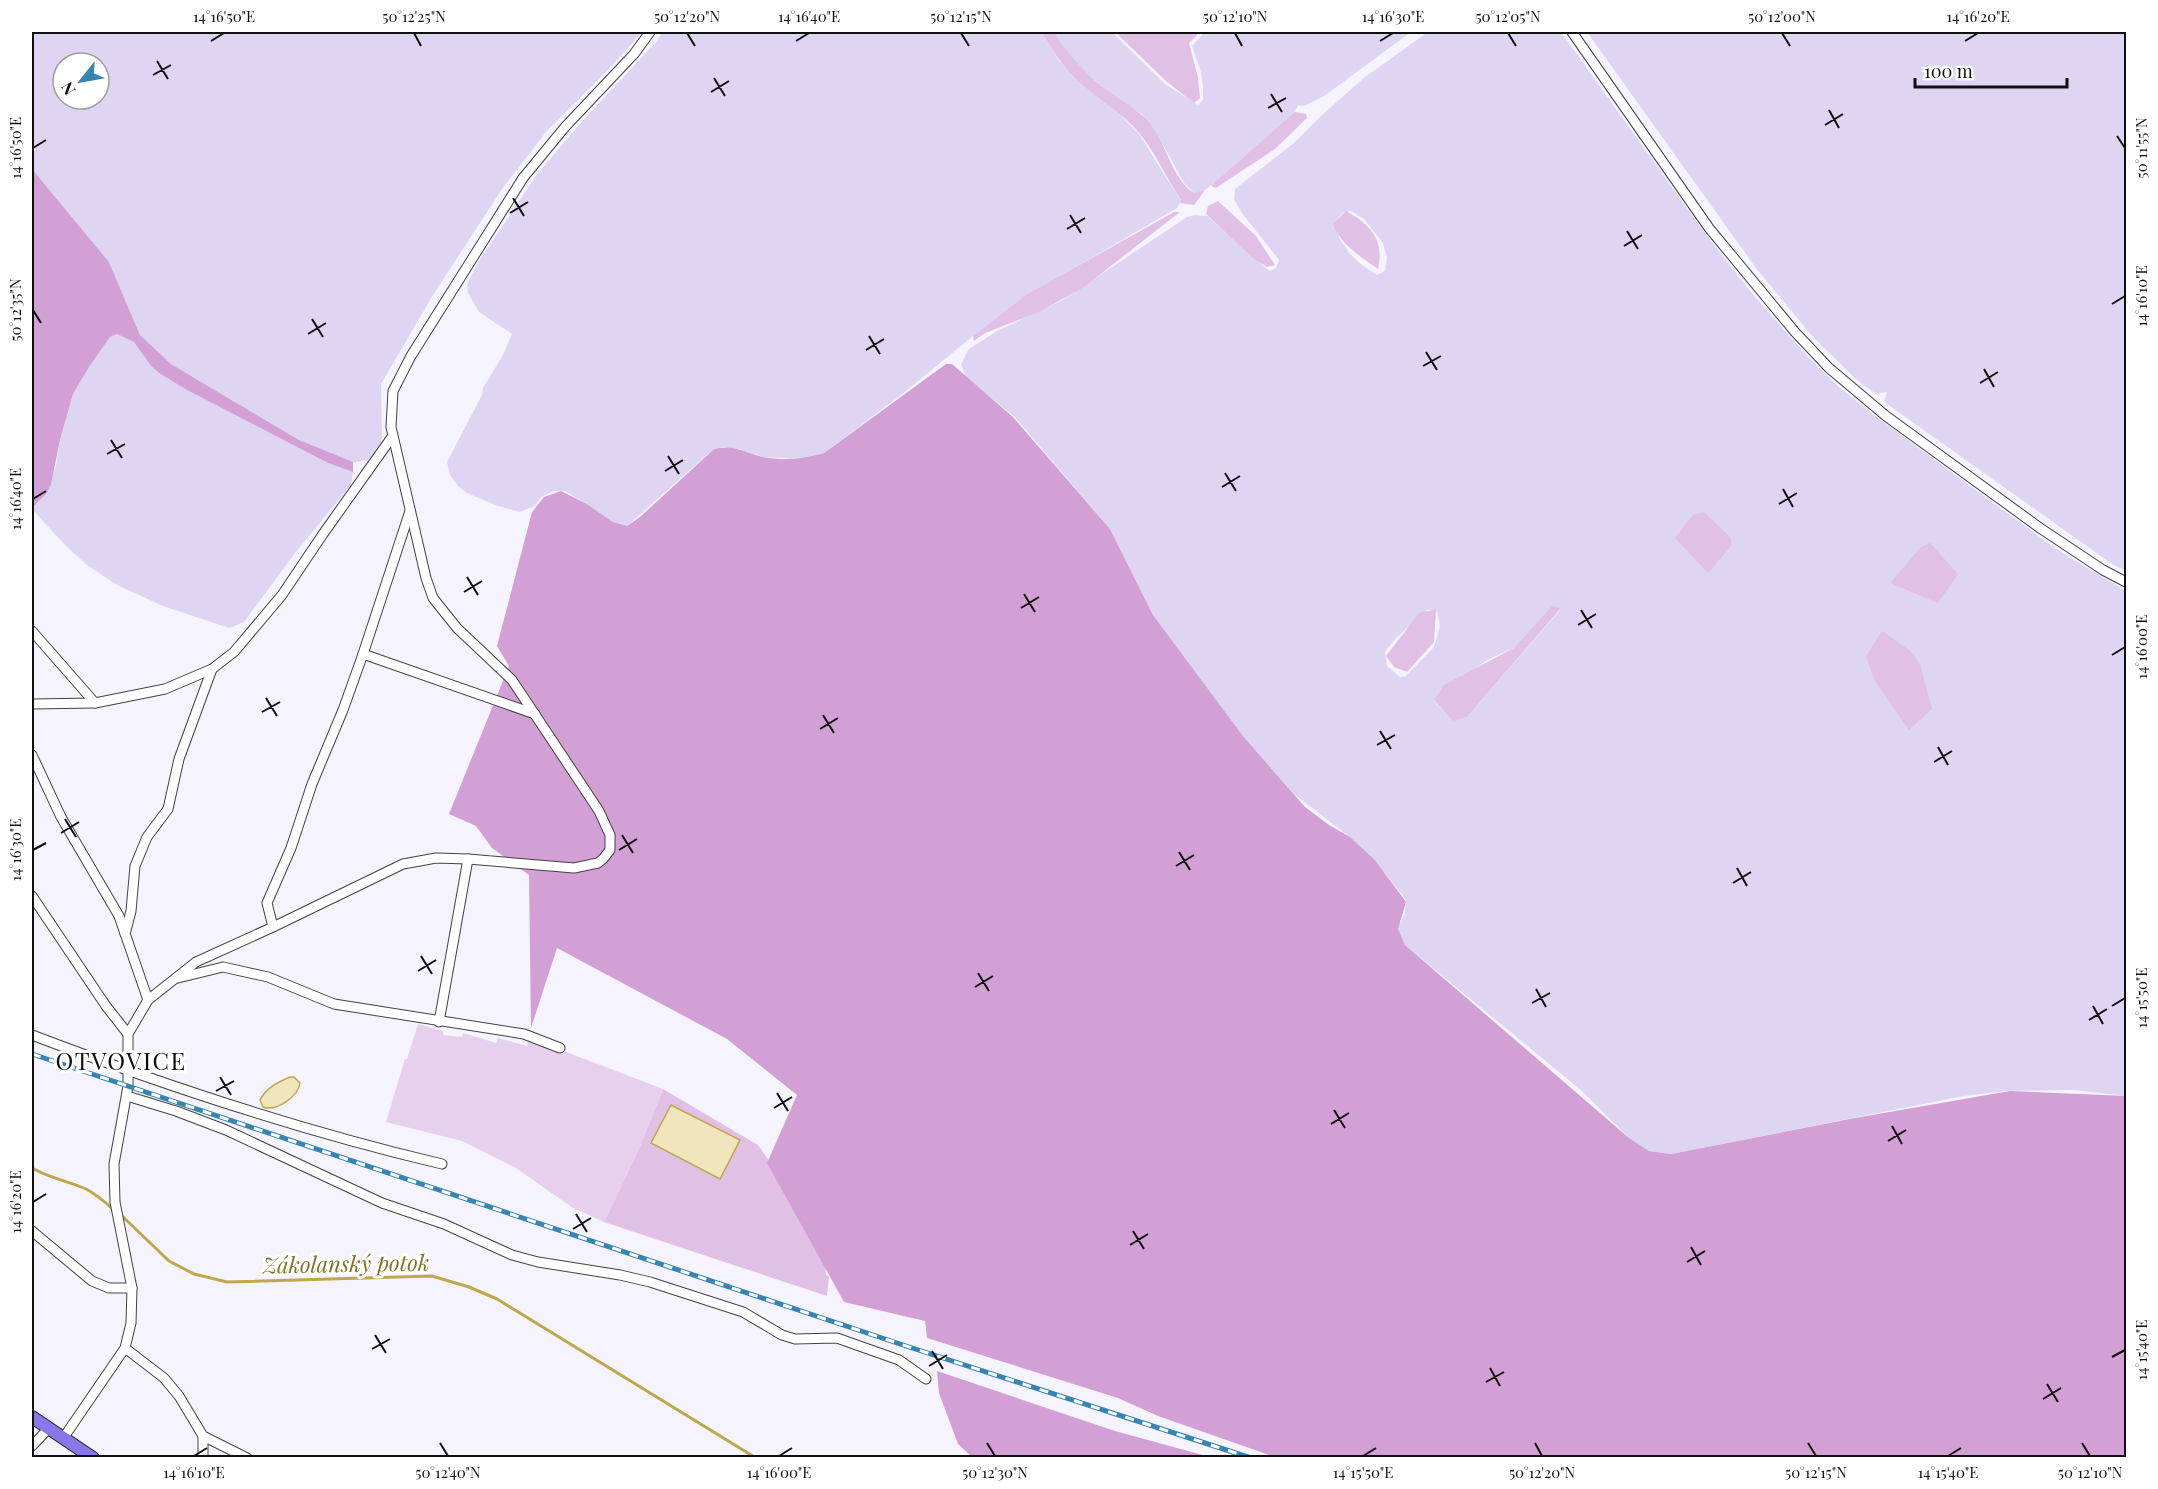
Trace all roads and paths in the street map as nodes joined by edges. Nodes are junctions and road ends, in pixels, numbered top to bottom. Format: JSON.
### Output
{"nodes":[{"id":1,"x":650,"y":32,"type":"edge"},
{"id":2,"x":1572,"y":32,"type":"edge"},
{"id":3,"x":392,"y":437,"type":"junction"},
{"id":4,"x":410,"y":509,"type":"junction"},
{"id":5,"x":2127,"y":582,"type":"edge"},
{"id":6,"x":32,"y":631,"type":"edge"},
{"id":7,"x":363,"y":654,"type":"junction"},
{"id":8,"x":212,"y":669,"type":"junction"},
{"id":9,"x":95,"y":703,"type":"junction"},
{"id":10,"x":32,"y":704,"type":"edge"},
{"id":11,"x":535,"y":714,"type":"junction"},
{"id":12,"x":32,"y":755,"type":"edge"},
{"id":13,"x":468,"y":859,"type":"junction"},
{"id":14,"x":32,"y":896,"type":"edge"},
{"id":15,"x":273,"y":927,"type":"junction"},
{"id":16,"x":125,"y":934,"type":"junction"},
{"id":17,"x":176,"y":978,"type":"junction"},
{"id":18,"x":148,"y":1000,"type":"junction"},
{"id":19,"x":439,"y":1022,"type":"junction"},
{"id":20,"x":128,"y":1034,"type":"junction"},
{"id":21,"x":32,"y":1035,"type":"edge"},
{"id":22,"x":560,"y":1048,"type":"dead end"},
{"id":23,"x":128,"y":1072,"type":"junction"},
{"id":24,"x":127,"y":1096,"type":"junction"},
{"id":25,"x":442,"y":1164,"type":"dead end"},
{"id":26,"x":32,"y":1231,"type":"edge"},
{"id":27,"x":132,"y":1288,"type":"junction"},
{"id":28,"x":125,"y":1348,"type":"junction"},
{"id":29,"x":926,"y":1379,"type":"dead end"},
{"id":30,"x":32,"y":1417,"type":"edge"},
{"id":31,"x":49,"y":1428,"type":"junction"},
{"id":32,"x":203,"y":1436,"type":"junction"},
{"id":33,"x":64,"y":1437,"type":"junction"},
{"id":34,"x":32,"y":1446,"type":"edge"},
{"id":35,"x":93,"y":1458,"type":"edge"},
{"id":36,"x":203,"y":1458,"type":"edge"},
{"id":37,"x":247,"y":1458,"type":"edge"}],
"edges":[{"from":1,"to":3,"type":"street"},
{"from":2,"to":5,"type":"street"},
{"from":3,"to":4,"type":"street"},
{"from":3,"to":8,"type":"street"},
{"from":4,"to":7,"type":"street"},
{"from":4,"to":11,"type":"street"},
{"from":6,"to":9,"type":"street"},
{"from":7,"to":11,"type":"street"},
{"from":7,"to":15,"type":"street"},
{"from":8,"to":9,"type":"street"},
{"from":8,"to":16,"type":"street"},
{"from":9,"to":10,"type":"street"},
{"from":11,"to":13,"type":"street"},
{"from":12,"to":16,"type":"street"},
{"from":13,"to":15,"type":"street"},
{"from":13,"to":19,"type":"street"},
{"from":14,"to":20,"type":"street"},
{"from":15,"to":17,"type":"street"},
{"from":16,"to":18,"type":"street"},
{"from":17,"to":18,"type":"street"},
{"from":17,"to":19,"type":"street"},
{"from":18,"to":20,"type":"street"},
{"from":19,"to":22,"type":"street"},
{"from":20,"to":23,"type":"street"},
{"from":21,"to":23,"type":"street"},
{"from":23,"to":24,"type":"street"},
{"from":23,"to":25,"type":"street"},
{"from":24,"to":27,"type":"street"},
{"from":24,"to":29,"type":"street"},
{"from":26,"to":27,"type":"street"},
{"from":27,"to":28,"type":"street"},
{"from":28,"to":32,"type":"street"},
{"from":28,"to":33,"type":"street"},
{"from":30,"to":31,"type":"main road"},
{"from":31,"to":33,"type":"main road"},
{"from":31,"to":34,"type":"street"},
{"from":32,"to":36,"type":"street"},
{"from":32,"to":37,"type":"street"},
{"from":33,"to":35,"type":"main road"}]}
